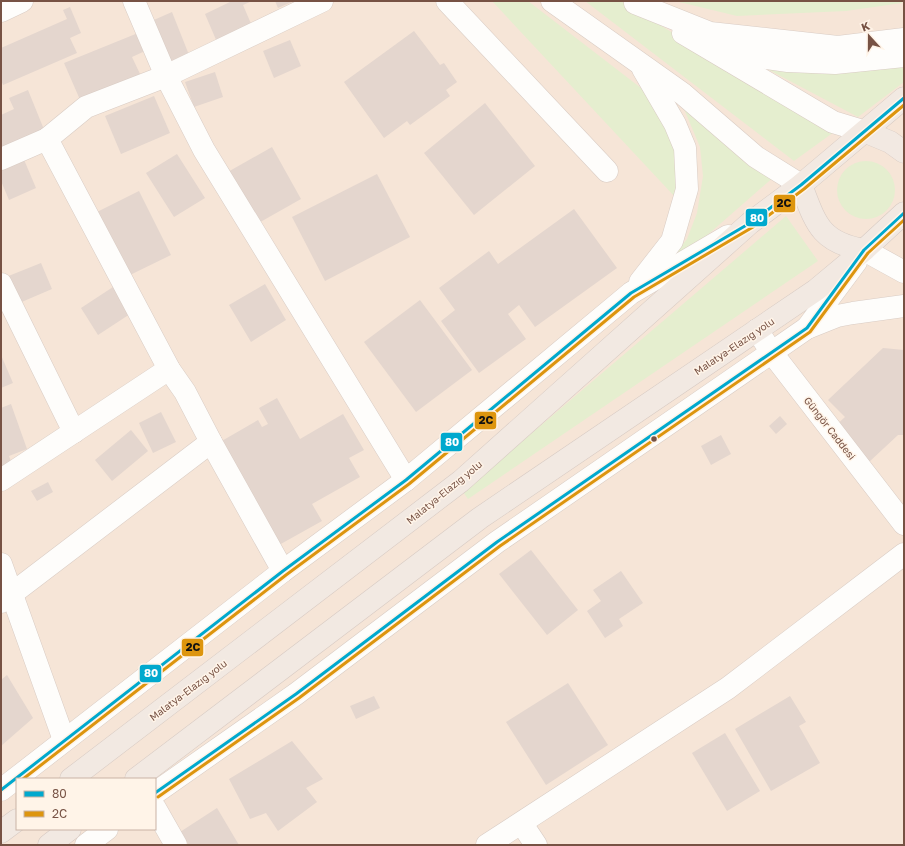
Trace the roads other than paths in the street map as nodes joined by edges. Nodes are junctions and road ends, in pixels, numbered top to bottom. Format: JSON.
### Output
{"nodes":[{"id":1,"x":22,"y":1,"type":"edge"},
{"id":2,"x":134,"y":1,"type":"edge"},
{"id":3,"x":322,"y":1,"type":"edge"},
{"id":4,"x":447,"y":1,"type":"edge"},
{"id":5,"x":552,"y":1,"type":"edge"},
{"id":6,"x":634,"y":2,"type":"edge"},
{"id":7,"x":1,"y":11,"type":"edge"},
{"id":8,"x":710,"y":33,"type":"junction"},
{"id":9,"x":904,"y":38,"type":"edge"},
{"id":10,"x":904,"y":56,"type":"edge"},
{"id":11,"x":638,"y":62,"type":"junction"},
{"id":12,"x":166,"y":76,"type":"junction"},
{"id":13,"x":904,"y":98,"type":"edge"},
{"id":14,"x":866,"y":132,"type":"junction"},
{"id":15,"x":46,"y":139,"type":"junction"},
{"id":16,"x":904,"y":152,"type":"edge"},
{"id":17,"x":1,"y":159,"type":"edge"},
{"id":18,"x":607,"y":171,"type":"dead end"},
{"id":19,"x":801,"y":185,"type":"junction"},
{"id":20,"x":904,"y":213,"type":"edge"},
{"id":21,"x":750,"y":223,"type":"junction"},
{"id":22,"x":864,"y":250,"type":"junction"},
{"id":23,"x":904,"y":272,"type":"edge"},
{"id":24,"x":1,"y":284,"type":"edge"},
{"id":25,"x":631,"y":293,"type":"junction"},
{"id":26,"x":904,"y":306,"type":"edge"},
{"id":27,"x":807,"y":328,"type":"junction"},
{"id":28,"x":758,"y":330,"type":"junction"},
{"id":29,"x":772,"y":353,"type":"junction"},
{"id":30,"x":169,"y":369,"type":"junction"},
{"id":31,"x":74,"y":432,"type":"junction"},
{"id":32,"x":211,"y":442,"type":"junction"},
{"id":33,"x":1,"y":480,"type":"edge"},
{"id":34,"x":406,"y":480,"type":"junction"},
{"id":35,"x":904,"y":524,"type":"edge"},
{"id":36,"x":904,"y":554,"type":"edge"},
{"id":37,"x":1,"y":564,"type":"edge"},
{"id":38,"x":283,"y":571,"type":"junction"},
{"id":39,"x":6,"y":598,"type":"edge"},
{"id":40,"x":64,"y":740,"type":"junction"},
{"id":41,"x":16,"y":778,"type":"edge"},
{"id":42,"x":16,"y":778,"type":"edge"},
{"id":43,"x":72,"y":778,"type":"edge"},
{"id":44,"x":137,"y":778,"type":"edge"},
{"id":45,"x":1,"y":790,"type":"edge"},
{"id":46,"x":156,"y":793,"type":"edge"},
{"id":47,"x":156,"y":810,"type":"edge"},
{"id":48,"x":16,"y":821,"type":"edge"},
{"id":49,"x":522,"y":824,"type":"junction"},
{"id":50,"x":69,"y":830,"type":"edge"},
{"id":51,"x":94,"y":830,"type":"edge"},
{"id":52,"x":106,"y":830,"type":"edge"},
{"id":53,"x":1,"y":832,"type":"edge"},
{"id":54,"x":49,"y":845,"type":"edge"},
{"id":55,"x":84,"y":845,"type":"edge"},
{"id":56,"x":176,"y":845,"type":"edge"},
{"id":57,"x":487,"y":845,"type":"edge"},
{"id":58,"x":536,"y":845,"type":"edge"}],
"edges":[{"from":1,"to":7,"type":"street"},
{"from":2,"to":12,"type":"street"},
{"from":3,"to":12,"type":"street"},
{"from":4,"to":18,"type":"street"},
{"from":5,"to":11,"type":"street"},
{"from":6,"to":8,"type":"street"},
{"from":6,"to":14,"type":"street"},
{"from":8,"to":9,"type":"street"},
{"from":8,"to":10,"type":"street"},
{"from":11,"to":19,"type":"street"},
{"from":11,"to":25,"type":"street"},
{"from":12,"to":15,"type":"street"},
{"from":12,"to":34,"type":"street"},
{"from":13,"to":14,"type":"highway"},
{"from":14,"to":16,"type":"highway"},
{"from":14,"to":19,"type":"highway","name":"Malatya-Elazığ yolu"},
{"from":15,"to":17,"type":"street"},
{"from":15,"to":30,"type":"street"},
{"from":19,"to":21,"type":"highway","name":"Malatya-Elazığ yolu"},
{"from":19,"to":22,"type":"highway"},
{"from":20,"to":22,"type":"highway","name":"Malatya-Elazığ yolu"},
{"from":21,"to":25,"type":"street"},
{"from":21,"to":43,"type":"highway","name":"Malatya-Elazığ yolu"},
{"from":22,"to":23,"type":"street"},
{"from":22,"to":27,"type":"street"},
{"from":22,"to":28,"type":"highway","name":"Malatya-Elazığ yolu"},
{"from":24,"to":31,"type":"street"},
{"from":25,"to":34,"type":"street"},
{"from":26,"to":27,"type":"street"},
{"from":27,"to":29,"type":"street"},
{"from":28,"to":29,"type":"street","name":"Güngör Caddesi"},
{"from":28,"to":44,"type":"highway","name":"Malatya-Elazığ yolu"},
{"from":29,"to":35,"type":"street","name":"Güngör Caddesi"},
{"from":29,"to":46,"type":"street"},
{"from":30,"to":31,"type":"street"},
{"from":30,"to":32,"type":"street"},
{"from":31,"to":33,"type":"street"},
{"from":32,"to":38,"type":"street"},
{"from":32,"to":39,"type":"street"},
{"from":34,"to":38,"type":"street"},
{"from":36,"to":49,"type":"street"},
{"from":37,"to":39,"type":"street"},
{"from":38,"to":40,"type":"street"},
{"from":39,"to":40,"type":"street"},
{"from":40,"to":41,"type":"street"},
{"from":42,"to":45,"type":"street"},
{"from":47,"to":56,"type":"street"},
{"from":48,"to":53,"type":"highway"},
{"from":49,"to":57,"type":"street"},
{"from":49,"to":58,"type":"street"},
{"from":50,"to":54,"type":"highway"},
{"from":51,"to":55,"type":"street"},
{"from":52,"to":55,"type":"street"}]}
